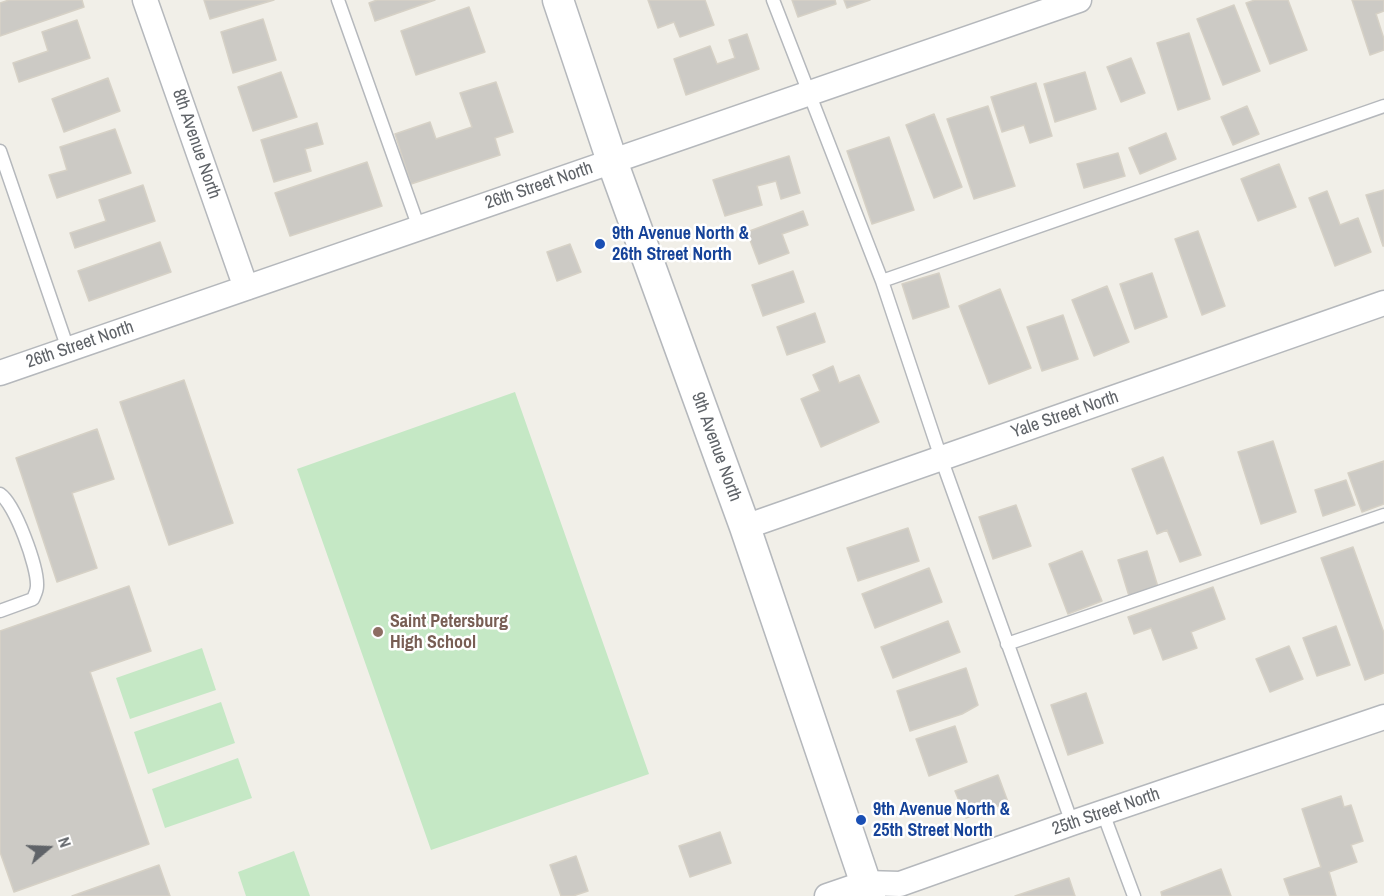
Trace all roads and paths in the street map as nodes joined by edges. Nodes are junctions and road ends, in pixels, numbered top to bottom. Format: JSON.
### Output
{"nodes":[{"id":1,"x":145,"y":0,"type":"edge"},
{"id":2,"x":338,"y":0,"type":"edge"},
{"id":3,"x":558,"y":0,"type":"edge"},
{"id":4,"x":773,"y":0,"type":"edge"},
{"id":5,"x":1079,"y":0,"type":"edge"},
{"id":6,"x":809,"y":93,"type":"junction"},
{"id":7,"x":1384,"y":106,"type":"edge"},
{"id":8,"x":0,"y":151,"type":"edge"},
{"id":9,"x":612,"y":161,"type":"junction"},
{"id":10,"x":419,"y":228,"type":"junction"},
{"id":11,"x":882,"y":281,"type":"junction"},
{"id":12,"x":246,"y":288,"type":"junction"},
{"id":13,"x":1384,"y":303,"type":"edge"},
{"id":14,"x":68,"y":349,"type":"junction"},
{"id":15,"x":0,"y":373,"type":"edge"},
{"id":16,"x":941,"y":458,"type":"junction"},
{"id":17,"x":0,"y":494,"type":"edge"},
{"id":18,"x":1384,"y":515,"type":"edge"},
{"id":19,"x":745,"y":527,"type":"junction"},
{"id":20,"x":0,"y":611,"type":"edge"},
{"id":21,"x":1007,"y":644,"type":"junction"},
{"id":22,"x":1384,"y":717,"type":"edge"},
{"id":23,"x":1103,"y":813,"type":"junction"},
{"id":24,"x":1072,"y":823,"type":"junction"},
{"id":25,"x":867,"y":890,"type":"edge"},
{"id":26,"x":826,"y":896,"type":"edge"},
{"id":27,"x":1134,"y":896,"type":"edge"}],
"edges":[{"from":1,"to":12,"type":"street","name":"8th Avenue North"},
{"from":2,"to":10,"type":"lane"},
{"from":3,"to":9,"type":"street","name":"9th Avenue North"},
{"from":4,"to":6,"type":"lane"},
{"from":5,"to":6,"type":"street","name":"26th Street North"},
{"from":6,"to":9,"type":"street","name":"26th Street North"},
{"from":6,"to":11,"type":"lane"},
{"from":7,"to":11,"type":"lane"},
{"from":8,"to":14,"type":"lane"},
{"from":9,"to":10,"type":"street","name":"26th Street North"},
{"from":9,"to":19,"type":"street","name":"9th Avenue North"},
{"from":10,"to":12,"type":"street","name":"26th Street North"},
{"from":11,"to":16,"type":"lane"},
{"from":12,"to":14,"type":"street","name":"26th Street North"},
{"from":13,"to":16,"type":"street","name":"Yale Street North"},
{"from":14,"to":15,"type":"street","name":"26th Street North"},
{"from":16,"to":19,"type":"street","name":"Yale Street North"},
{"from":16,"to":21,"type":"lane"},
{"from":17,"to":20,"type":"lane"},
{"from":18,"to":21,"type":"lane"},
{"from":19,"to":25,"type":"street","name":"9th Avenue North"},
{"from":21,"to":24,"type":"lane"},
{"from":22,"to":23,"type":"street","name":"25th Street North"},
{"from":23,"to":24,"type":"street","name":"25th Street North"},
{"from":23,"to":27,"type":"lane"},
{"from":24,"to":25,"type":"street","name":"25th Street North"},
{"from":25,"to":26,"type":"street","name":"25th Street North"}]}
